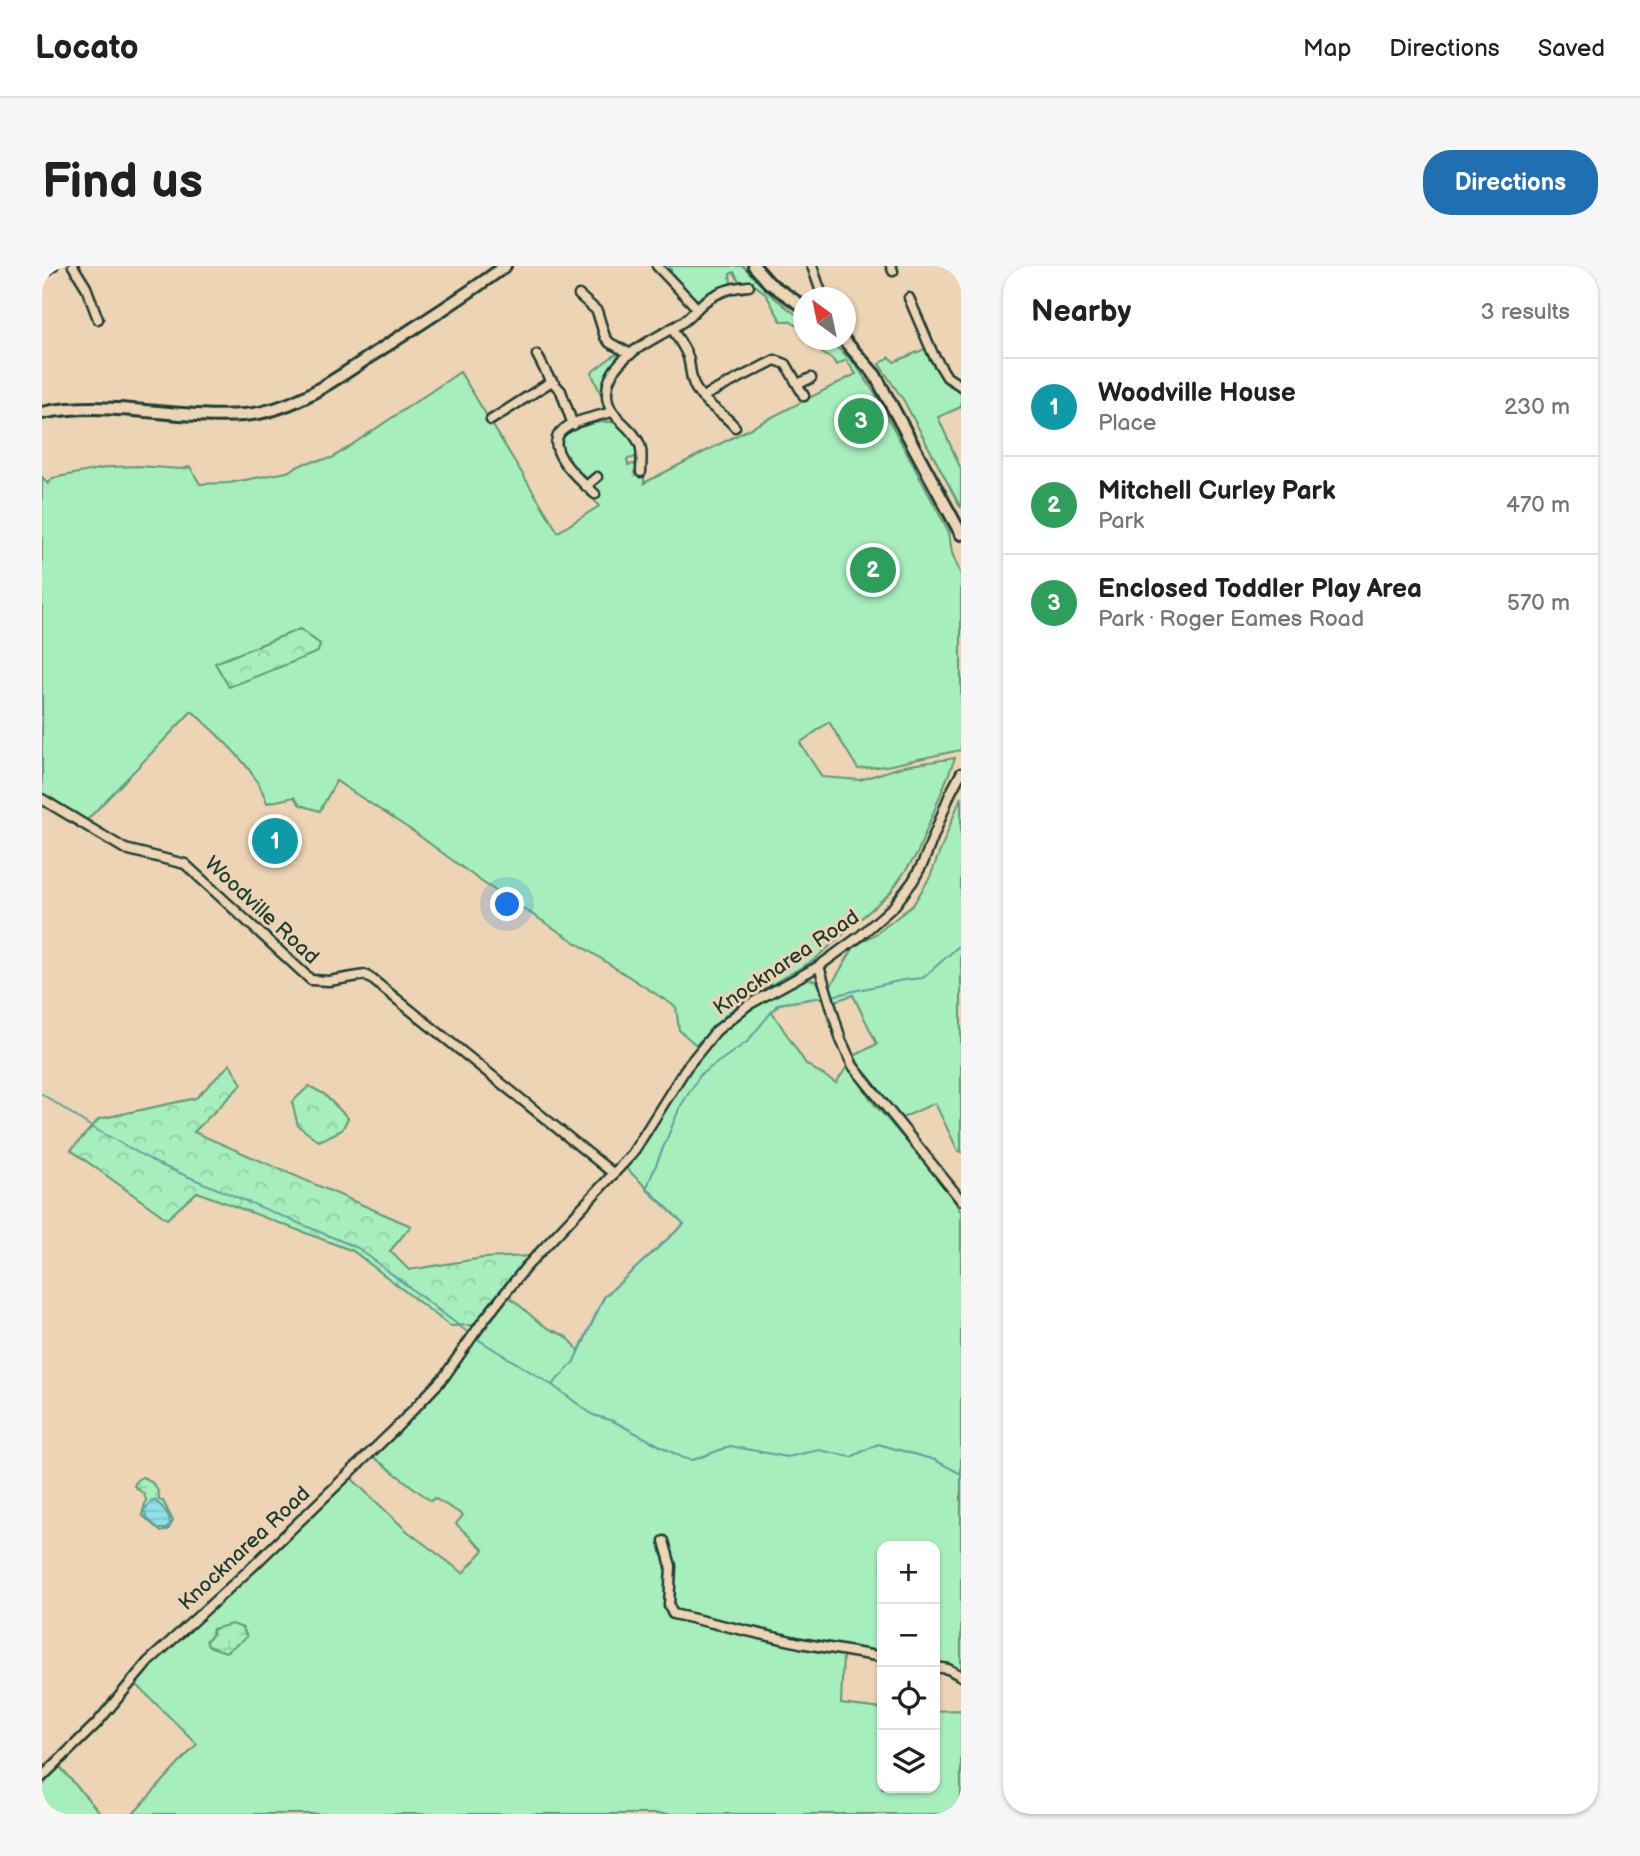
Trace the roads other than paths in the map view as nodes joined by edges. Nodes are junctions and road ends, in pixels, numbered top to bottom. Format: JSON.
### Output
{"nodes":[{"id":1,"x":53,"y":266,"type":"edge"},
{"id":2,"x":73,"y":266,"type":"edge"},
{"id":3,"x":505,"y":266,"type":"edge"},
{"id":4,"x":812,"y":266,"type":"edge"},
{"id":5,"x":660,"y":267,"type":"edge"},
{"id":6,"x":758,"y":267,"type":"edge"},
{"id":7,"x":42,"y":274,"type":"edge"},
{"id":8,"x":733,"y":277,"type":"dead end"},
{"id":9,"x":749,"y":286,"type":"dead end"},
{"id":10,"x":737,"y":287,"type":"junction"},
{"id":11,"x":819,"y":287,"type":"edge"},
{"id":12,"x":579,"y":295,"type":"dead end"},
{"id":13,"x":909,"y":298,"type":"dead end"},
{"id":14,"x":793,"y":300,"type":"edge"},
{"id":15,"x":697,"y":308,"type":"junction"},
{"id":16,"x":98,"y":319,"type":"dead end"},
{"id":17,"x":672,"y":328,"type":"junction"},
{"id":18,"x":853,"y":350,"type":"edge"},
{"id":19,"x":631,"y":354,"type":"junction"},
{"id":20,"x":537,"y":355,"type":"dead end"},
{"id":21,"x":811,"y":377,"type":"dead end"},
{"id":22,"x":552,"y":381,"type":"junction"},
{"id":23,"x":798,"y":384,"type":"junction"},
{"id":24,"x":961,"y":386,"type":"edge"},
{"id":25,"x":804,"y":396,"type":"dead end"},
{"id":26,"x":702,"y":397,"type":"junction"},
{"id":27,"x":611,"y":412,"type":"junction"},
{"id":28,"x":42,"y":413,"type":"edge"},
{"id":29,"x":491,"y":420,"type":"dead end"},
{"id":30,"x":573,"y":425,"type":"junction"},
{"id":31,"x":735,"y":428,"type":"dead end"},
{"id":32,"x":641,"y":472,"type":"dead end"},
{"id":33,"x":597,"y":477,"type":"dead end"},
{"id":34,"x":586,"y":486,"type":"junction"},
{"id":35,"x":595,"y":494,"type":"dead end"},
{"id":36,"x":961,"y":534,"type":"edge"},
{"id":37,"x":961,"y":773,"type":"edge"},
{"id":38,"x":42,"y":799,"type":"edge"},
{"id":39,"x":819,"y":966,"type":"junction"},
{"id":40,"x":614,"y":1174,"type":"junction"},
{"id":41,"x":961,"y":1200,"type":"edge"},
{"id":42,"x":664,"y":1541,"type":"dead end"},
{"id":43,"x":877,"y":1656,"type":"edge"},
{"id":44,"x":940,"y":1668,"type":"edge"},
{"id":45,"x":961,"y":1676,"type":"edge"},
{"id":46,"x":42,"y":1777,"type":"edge"}],
"edges":[{"from":1,"to":7,"type":"street"},
{"from":2,"to":16,"type":"street"},
{"from":3,"to":28,"type":"main road"},
{"from":4,"to":11,"type":"street"},
{"from":5,"to":15,"type":"street"},
{"from":6,"to":14,"type":"main road"},
{"from":8,"to":10,"type":"street"},
{"from":9,"to":10,"type":"street"},
{"from":10,"to":15,"type":"street"},
{"from":12,"to":19,"type":"street"},
{"from":13,"to":24,"type":"street"},
{"from":15,"to":17,"type":"street"},
{"from":17,"to":19,"type":"street"},
{"from":17,"to":26,"type":"street"},
{"from":18,"to":36,"type":"main road"},
{"from":19,"to":27,"type":"street"},
{"from":20,"to":22,"type":"street"},
{"from":21,"to":23,"type":"street"},
{"from":22,"to":29,"type":"street"},
{"from":22,"to":30,"type":"street"},
{"from":23,"to":25,"type":"street"},
{"from":23,"to":26,"type":"street"},
{"from":26,"to":31,"type":"street"},
{"from":27,"to":30,"type":"street"},
{"from":27,"to":32,"type":"street"},
{"from":30,"to":34,"type":"street"},
{"from":33,"to":34,"type":"street"},
{"from":34,"to":35,"type":"street"},
{"from":37,"to":39,"type":"street","name":"Knocknarea Road"},
{"from":38,"to":40,"type":"street","name":"Woodville Road"},
{"from":39,"to":40,"type":"street","name":"Knocknarea Road"},
{"from":39,"to":41,"type":"street"},
{"from":40,"to":46,"type":"street","name":"Knocknarea Road"},
{"from":42,"to":43,"type":"street"},
{"from":44,"to":45,"type":"street"}]}
